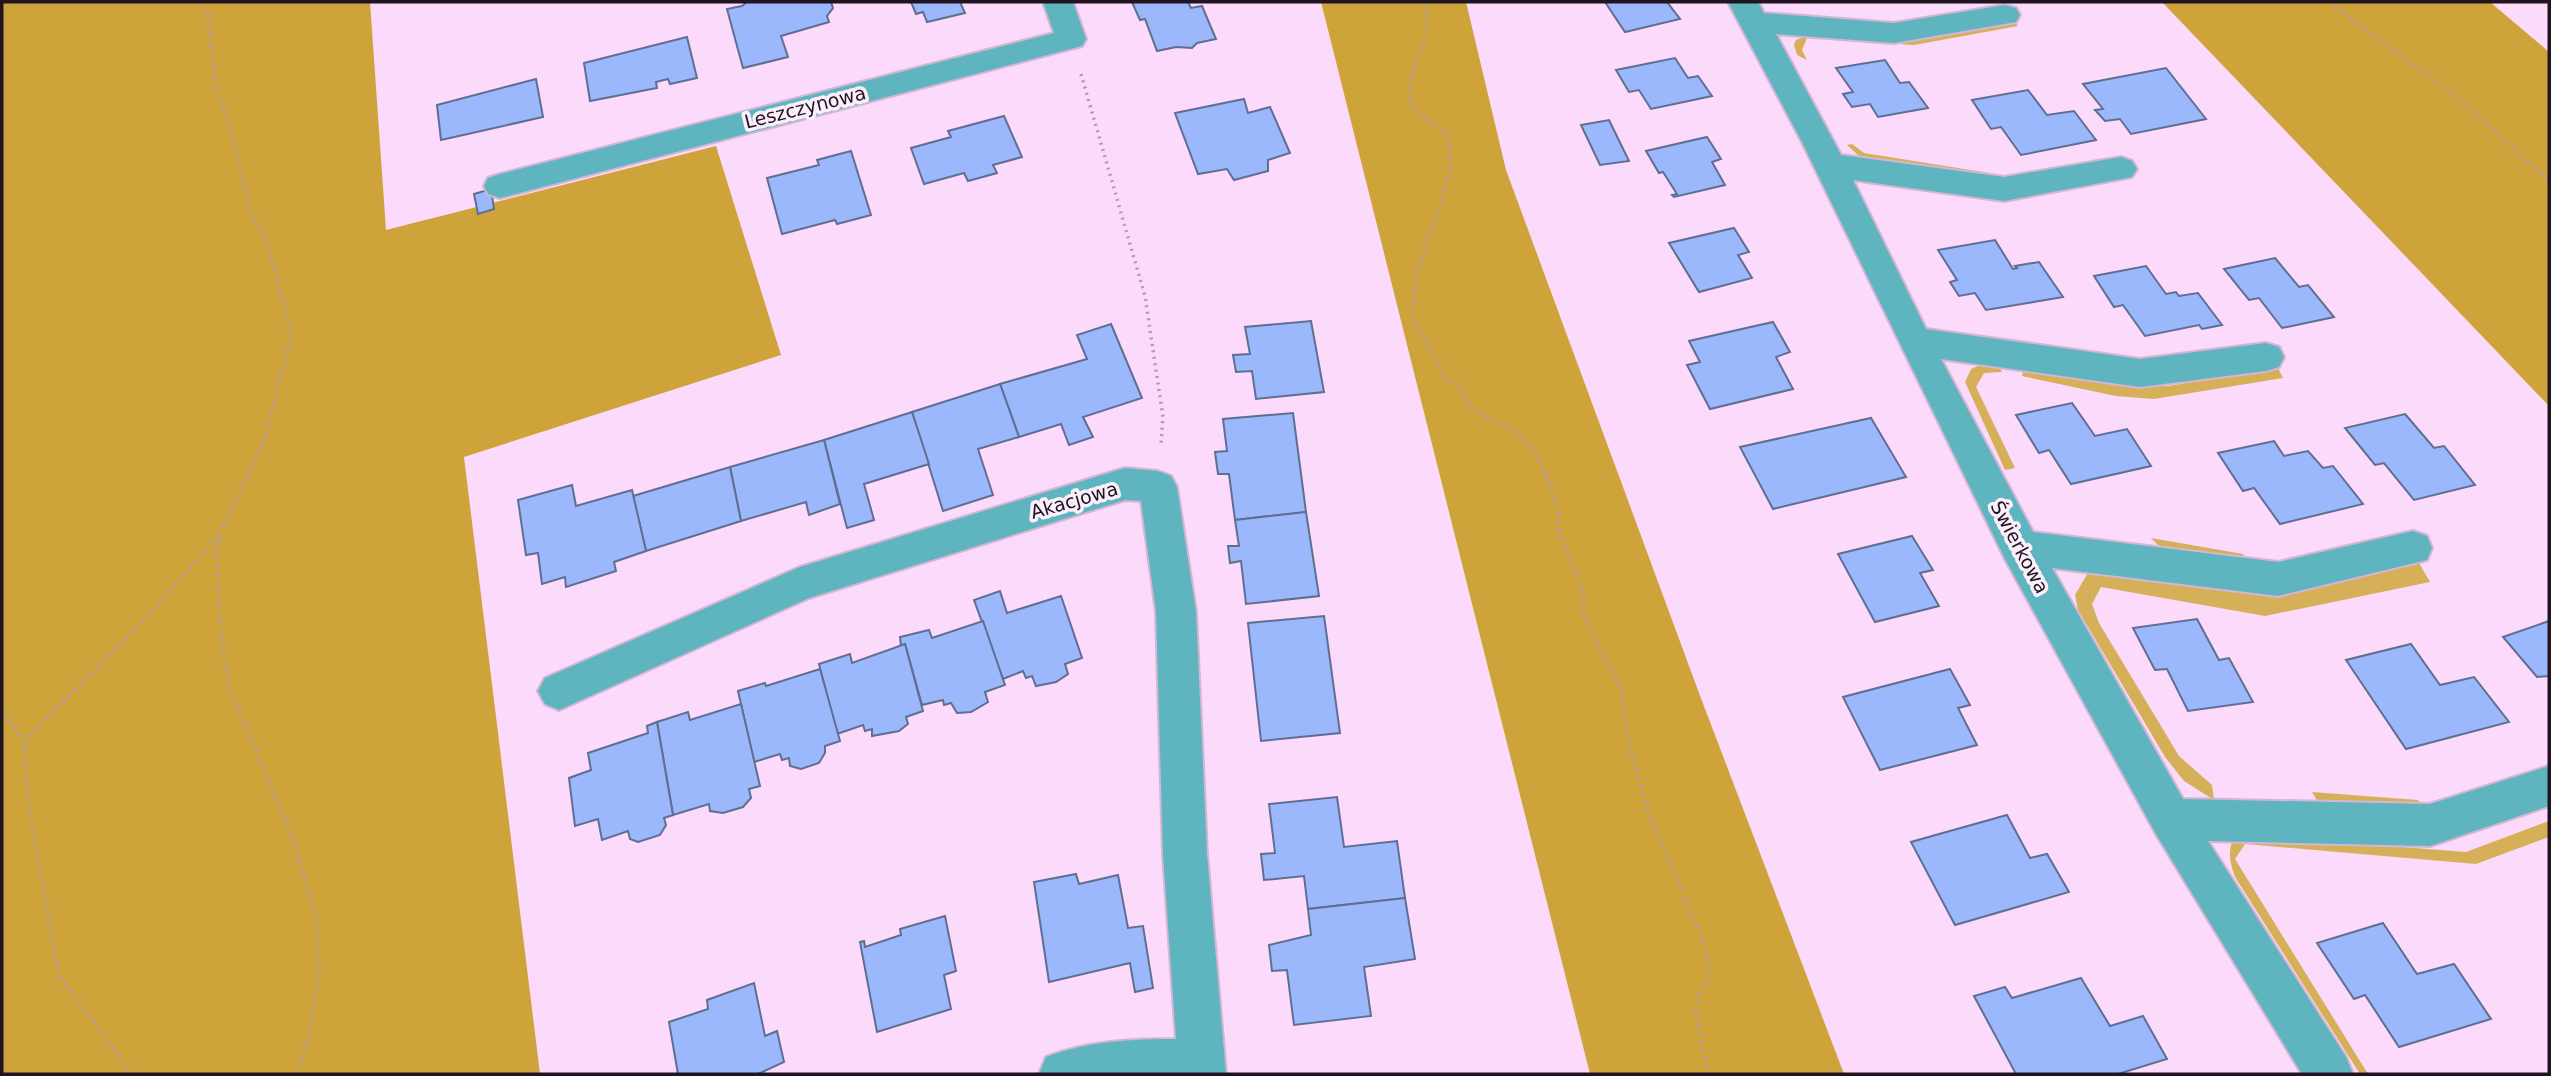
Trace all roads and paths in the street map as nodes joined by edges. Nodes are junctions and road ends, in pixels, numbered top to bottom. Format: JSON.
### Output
{"nodes":[{"id":1,"x":201,"y":2,"type":"edge"},
{"id":2,"x":1058,"y":2,"type":"edge"},
{"id":3,"x":1425,"y":2,"type":"edge"},
{"id":4,"x":2329,"y":2,"type":"edge"},
{"id":5,"x":1749,"y":12,"type":"edge"},
{"id":6,"x":2005,"y":15,"type":"dead end"},
{"id":7,"x":1071,"y":39,"type":"junction"},
{"id":8,"x":1828,"y":164,"type":"junction"},
{"id":9,"x":2121,"y":169,"type":"dead end"},
{"id":10,"x":2549,"y":180,"type":"edge"},
{"id":11,"x":500,"y":186,"type":"dead end"},
{"id":12,"x":1915,"y":341,"type":"junction"},
{"id":13,"x":2266,"y":357,"type":"dead end"},
{"id":14,"x":1158,"y":487,"type":"junction"},
{"id":15,"x":220,"y":534,"type":"junction"},
{"id":16,"x":2020,"y":547,"type":"junction"},
{"id":17,"x":2413,"y":548,"type":"dead end"},
{"id":18,"x":559,"y":691,"type":"dead end"},
{"id":19,"x":2,"y":707,"type":"edge"},
{"id":20,"x":2,"y":718,"type":"edge"},
{"id":21,"x":12,"y":723,"type":"junction"},
{"id":22,"x":24,"y":742,"type":"junction"},
{"id":23,"x":2549,"y":786,"type":"edge"},
{"id":24,"x":2172,"y":819,"type":"junction"},
{"id":25,"x":1201,"y":1068,"type":"edge"},
{"id":26,"x":132,"y":1074,"type":"edge"},
{"id":27,"x":297,"y":1074,"type":"edge"},
{"id":28,"x":1063,"y":1074,"type":"edge"},
{"id":29,"x":1708,"y":1074,"type":"edge"},
{"id":30,"x":2329,"y":1074,"type":"edge"}],
"edges":[{"from":1,"to":15,"type":"path"},
{"from":2,"to":7,"type":"street"},
{"from":3,"to":29,"type":"path"},
{"from":4,"to":10,"type":"path"},
{"from":5,"to":6,"type":"street"},
{"from":5,"to":8,"type":"street","name":"Świerkowa"},
{"from":7,"to":11,"type":"street","name":"Leszczynowa"},
{"from":7,"to":14,"type":"path"},
{"from":8,"to":9,"type":"street"},
{"from":8,"to":12,"type":"street","name":"Świerkowa"},
{"from":12,"to":13,"type":"street"},
{"from":12,"to":16,"type":"street","name":"Świerkowa"},
{"from":14,"to":18,"type":"street","name":"Akacjowa"},
{"from":14,"to":25,"type":"street"},
{"from":15,"to":22,"type":"path"},
{"from":15,"to":27,"type":"path"},
{"from":16,"to":17,"type":"street"},
{"from":16,"to":24,"type":"street","name":"Świerkowa"},
{"from":19,"to":21,"type":"path"},
{"from":20,"to":21,"type":"path"},
{"from":21,"to":22,"type":"path"},
{"from":22,"to":26,"type":"path"},
{"from":23,"to":24,"type":"street"},
{"from":24,"to":30,"type":"street","name":"Świerkowa"},
{"from":25,"to":28,"type":"street"}]}
